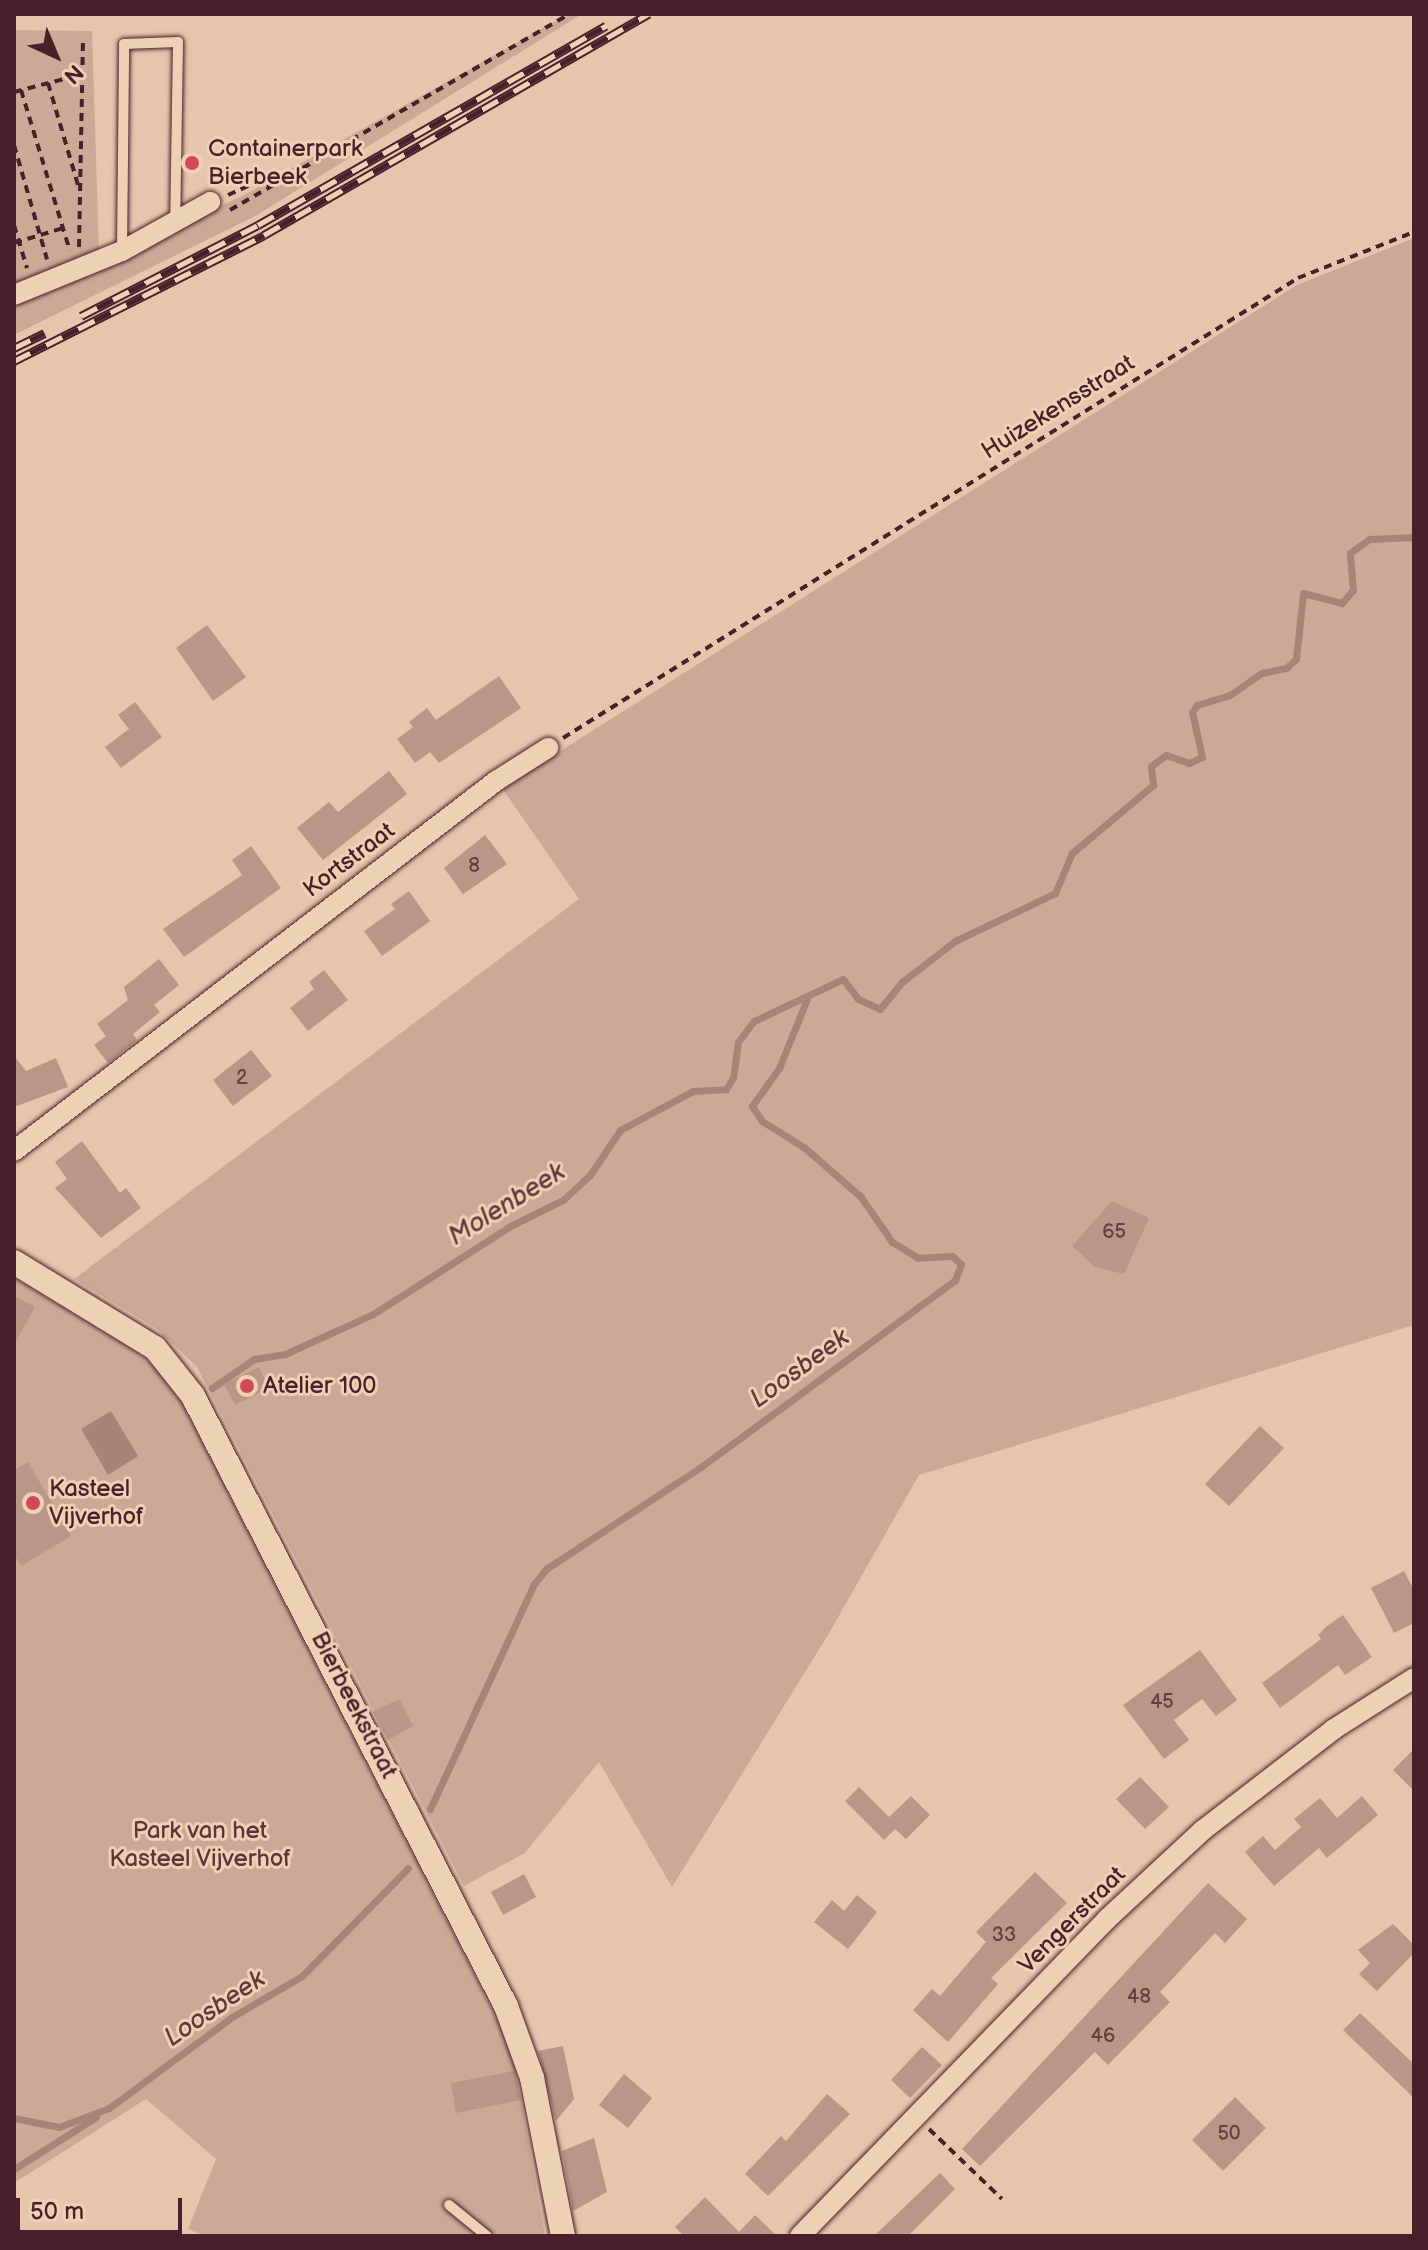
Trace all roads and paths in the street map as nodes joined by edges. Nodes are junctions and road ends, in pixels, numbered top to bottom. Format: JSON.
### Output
{"nodes":[{"id":1,"x":569,"y":14,"type":"edge"},
{"id":2,"x":83,"y":38,"type":"dead end"},
{"id":3,"x":83,"y":74,"type":"junction"},
{"id":4,"x":48,"y":83,"type":"junction"},
{"id":5,"x":21,"y":90,"type":"junction"},
{"id":6,"x":14,"y":92,"type":"edge"},
{"id":7,"x":14,"y":145,"type":"edge"},
{"id":8,"x":81,"y":194,"type":"junction"},
{"id":9,"x":210,"y":202,"type":"joint"},
{"id":10,"x":14,"y":225,"type":"edge"},
{"id":11,"x":175,"y":225,"type":"junction"},
{"id":12,"x":63,"y":228,"type":"junction"},
{"id":13,"x":1414,"y":232,"type":"edge"},
{"id":14,"x":39,"y":235,"type":"junction"},
{"id":15,"x":16,"y":242,"type":"edge"},
{"id":16,"x":80,"y":247,"type":"dead end"},
{"id":17,"x":70,"y":251,"type":"dead end"},
{"id":18,"x":122,"y":251,"type":"junction"},
{"id":19,"x":47,"y":262,"type":"dead end"},
{"id":20,"x":27,"y":271,"type":"dead end"},
{"id":21,"x":14,"y":295,"type":"edge"},
{"id":22,"x":548,"y":748,"type":"joint"},
{"id":23,"x":14,"y":1151,"type":"edge"},
{"id":24,"x":14,"y":1262,"type":"edge"},
{"id":25,"x":1414,"y":1678,"type":"edge"},
{"id":26,"x":916,"y":2116,"type":"junction"},
{"id":27,"x":1002,"y":2199,"type":"dead end"},
{"id":28,"x":449,"y":2205,"type":"dead end"},
{"id":29,"x":487,"y":2236,"type":"edge"},
{"id":30,"x":563,"y":2236,"type":"edge"},
{"id":31,"x":800,"y":2236,"type":"edge"}],
"edges":[{"from":1,"to":9,"type":"path"},
{"from":2,"to":3,"type":"path"},
{"from":3,"to":4,"type":"path"},
{"from":3,"to":8,"type":"path"},
{"from":4,"to":5,"type":"path"},
{"from":4,"to":8,"type":"path"},
{"from":5,"to":6,"type":"path"},
{"from":5,"to":12,"type":"path"},
{"from":7,"to":14,"type":"path"},
{"from":8,"to":16,"type":"path"},
{"from":9,"to":11,"type":"street"},
{"from":10,"to":15,"type":"path"},
{"from":11,"to":18,"type":"street"},
{"from":11,"to":18,"type":"lane"},
{"from":12,"to":14,"type":"path"},
{"from":12,"to":17,"type":"path"},
{"from":13,"to":22,"type":"path","name":"Huizekensstraat"},
{"from":14,"to":15,"type":"path"},
{"from":14,"to":19,"type":"path"},
{"from":15,"to":20,"type":"path"},
{"from":18,"to":21,"type":"street"},
{"from":22,"to":23,"type":"street","name":"Kortstraat"},
{"from":24,"to":30,"type":"street","name":"Bierbeekstraat"},
{"from":25,"to":26,"type":"street","name":"Vengerstraat"},
{"from":26,"to":27,"type":"path"},
{"from":26,"to":31,"type":"street","name":"Vengerstraat"},
{"from":28,"to":29,"type":"lane"}]}
